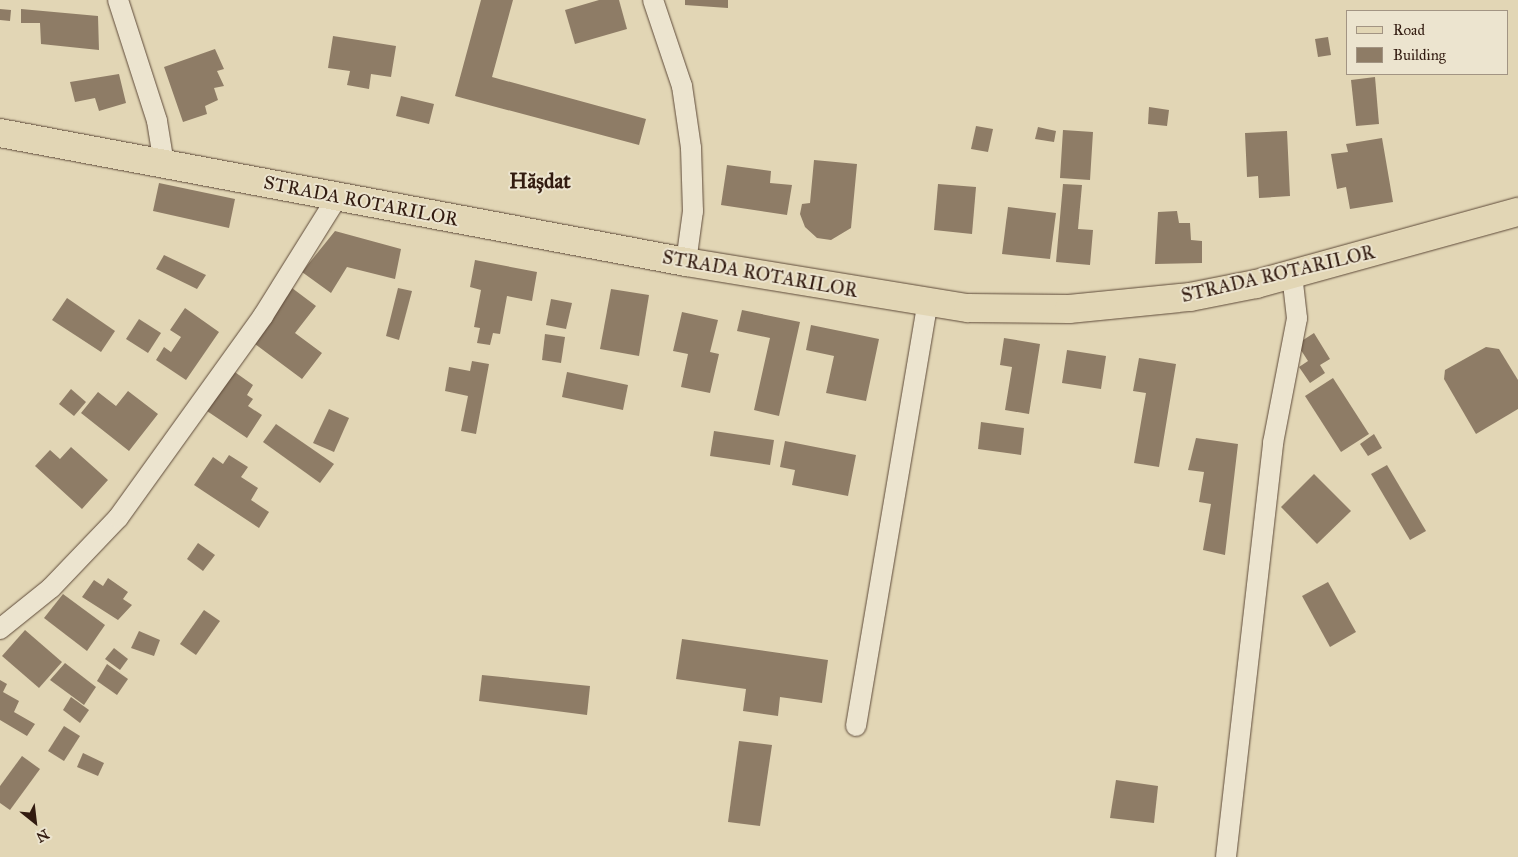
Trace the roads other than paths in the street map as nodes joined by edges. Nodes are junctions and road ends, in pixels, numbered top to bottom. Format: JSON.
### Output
{"nodes":[{"id":1,"x":118,"y":0,"type":"edge"},
{"id":2,"x":652,"y":0,"type":"edge"},
{"id":3,"x":0,"y":133,"type":"edge"},
{"id":4,"x":164,"y":164,"type":"junction"},
{"id":5,"x":338,"y":196,"type":"junction"},
{"id":6,"x":1518,"y":212,"type":"edge"},
{"id":7,"x":686,"y":262,"type":"junction"},
{"id":8,"x":1292,"y":274,"type":"junction"},
{"id":9,"x":927,"y":304,"type":"junction"},
{"id":10,"x":0,"y":629,"type":"edge"},
{"id":11,"x":856,"y":726,"type":"dead end"},
{"id":12,"x":1226,"y":857,"type":"edge"}],
"edges":[{"from":1,"to":4,"type":"street"},
{"from":2,"to":7,"type":"street"},
{"from":3,"to":4,"type":"main road","name":"STRADA ROTARILOR"},
{"from":4,"to":5,"type":"main road","name":"STRADA ROTARILOR"},
{"from":5,"to":7,"type":"main road","name":"STRADA ROTARILOR"},
{"from":5,"to":10,"type":"street"},
{"from":6,"to":8,"type":"main road","name":"STRADA ROTARILOR"},
{"from":7,"to":9,"type":"main road","name":"STRADA ROTARILOR"},
{"from":8,"to":9,"type":"main road","name":"STRADA ROTARILOR"},
{"from":8,"to":12,"type":"street"},
{"from":9,"to":11,"type":"street"}]}
